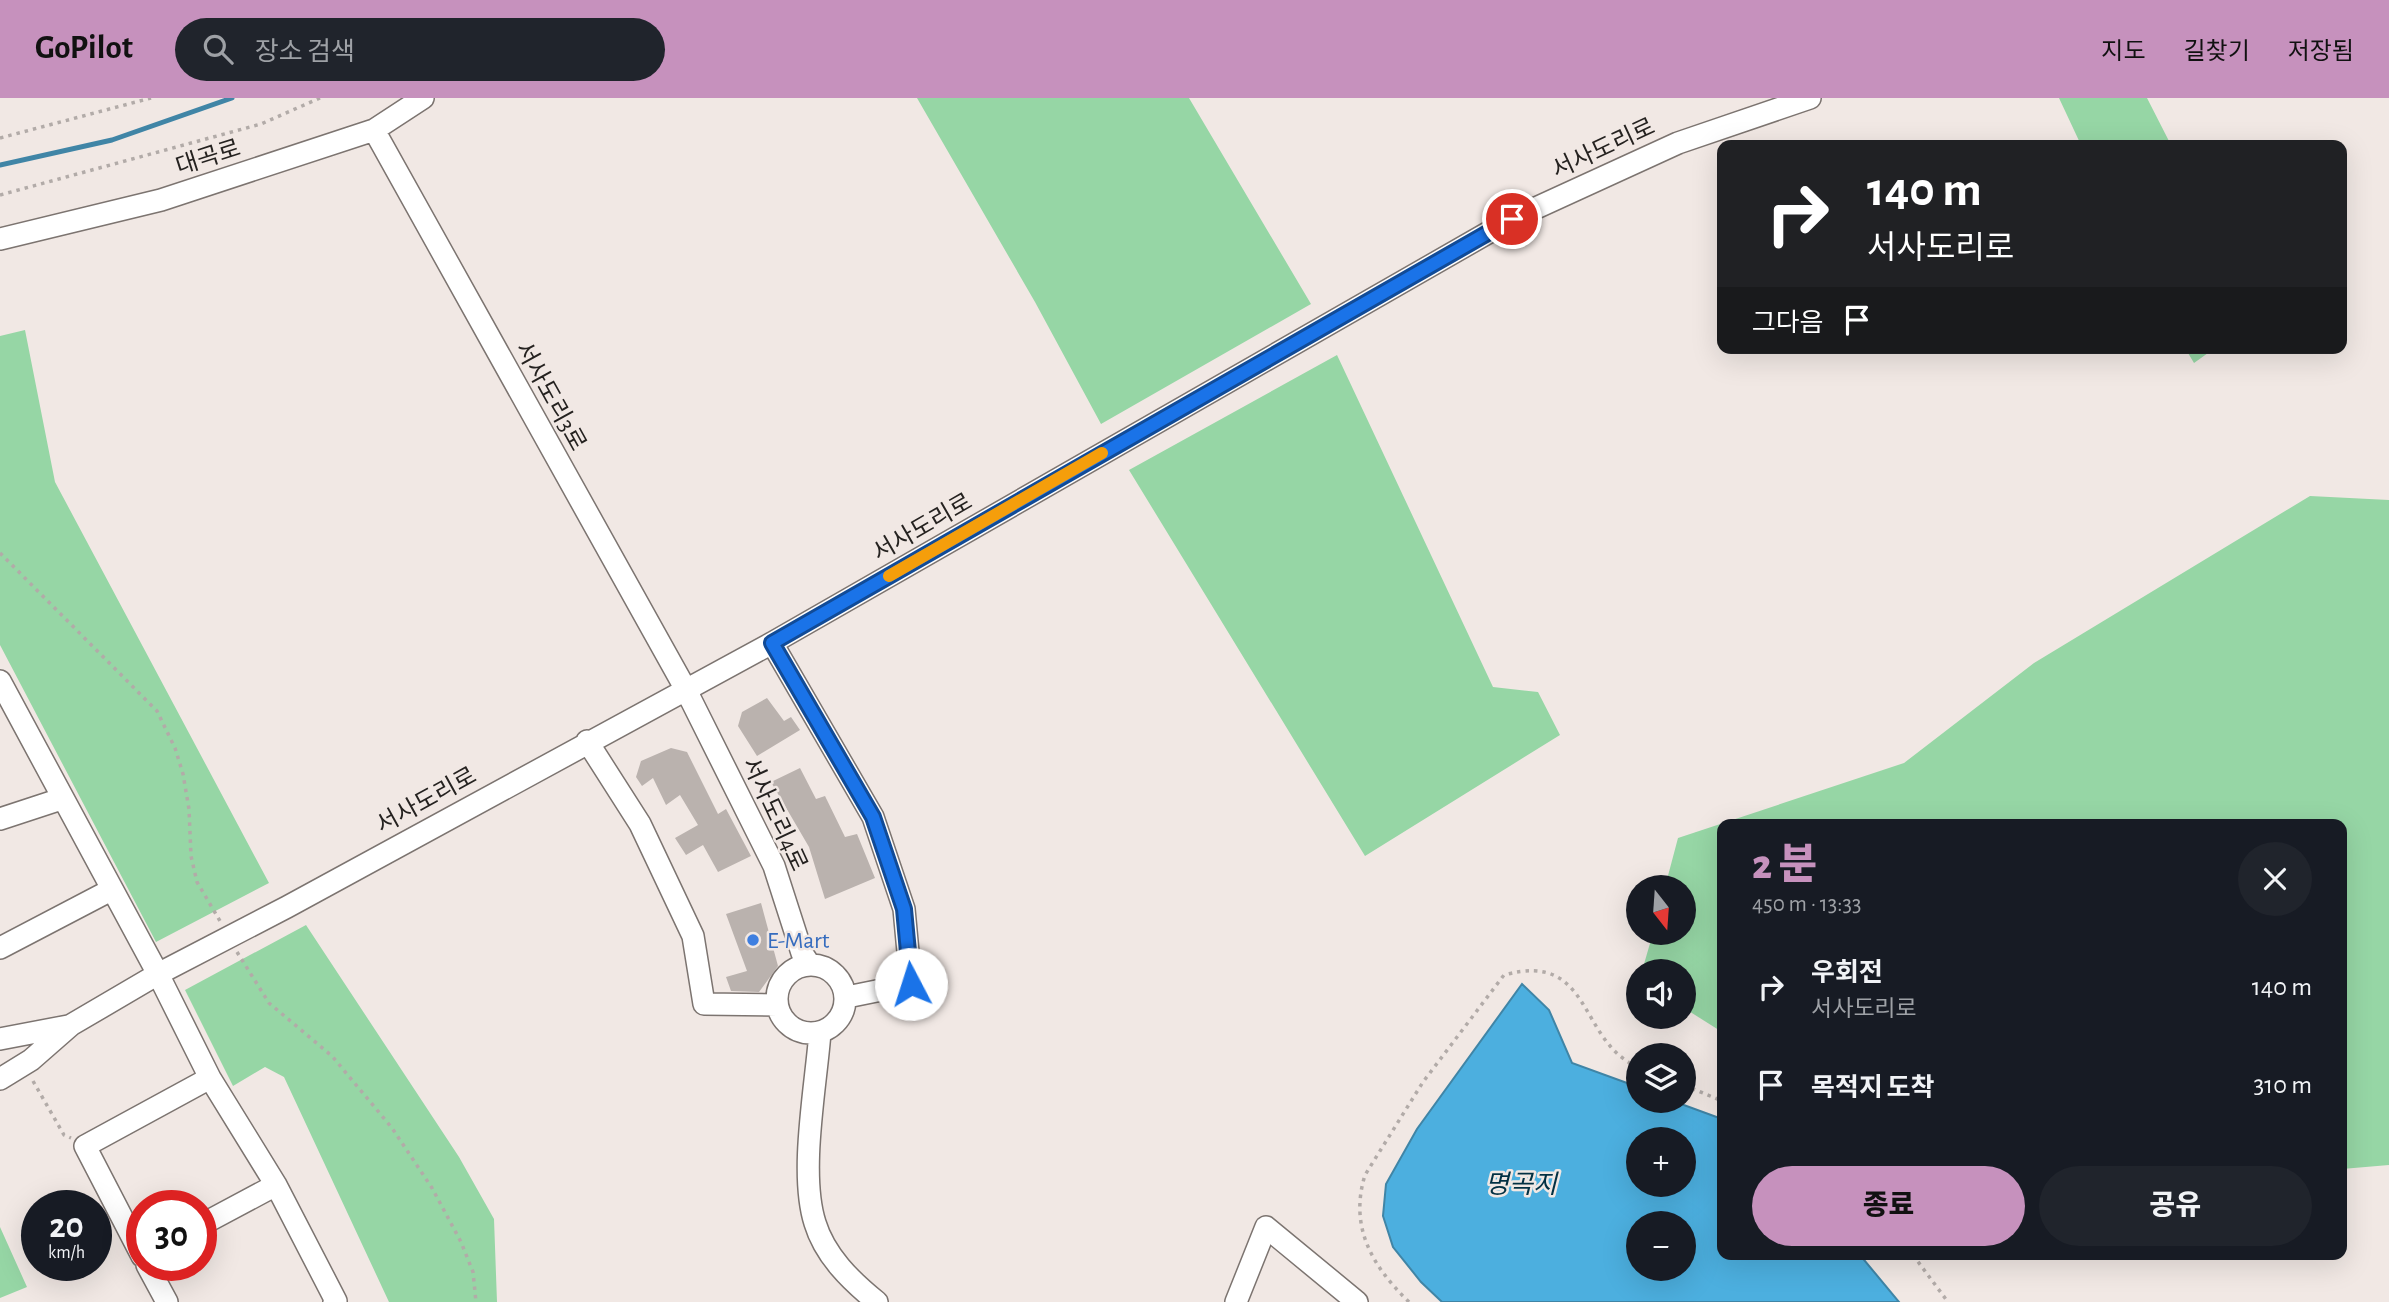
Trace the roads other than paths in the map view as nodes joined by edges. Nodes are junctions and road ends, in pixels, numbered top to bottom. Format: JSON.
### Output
{"nodes":[{"id":1,"x":422,"y":98,"type":"edge"},
{"id":2,"x":1810,"y":98,"type":"edge"},
{"id":3,"x":1768,"y":105,"type":"edge"},
{"id":4,"x":374,"y":130,"type":"junction"},
{"id":5,"x":0,"y":239,"type":"edge"},
{"id":6,"x":772,"y":643,"type":"junction"},
{"id":7,"x":0,"y":681,"type":"edge"},
{"id":8,"x":685,"y":688,"type":"junction"},
{"id":9,"x":5,"y":702,"type":"edge"},
{"id":10,"x":587,"y":741,"type":"junction"},
{"id":11,"x":61,"y":799,"type":"junction"},
{"id":12,"x":0,"y":819,"type":"edge"},
{"id":13,"x":111,"y":890,"type":"junction"},
{"id":14,"x":0,"y":948,"type":"edge"},
{"id":15,"x":810,"y":965,"type":"junction"},
{"id":16,"x":158,"y":974,"type":"junction"},
{"id":17,"x":847,"y":997,"type":"junction"},
{"id":18,"x":777,"y":1005,"type":"junction"},
{"id":19,"x":71,"y":1025,"type":"junction"},
{"id":20,"x":820,"y":1032,"type":"junction"},
{"id":21,"x":0,"y":1039,"type":"edge"},
{"id":22,"x":0,"y":1079,"type":"edge"},
{"id":23,"x":210,"y":1079,"type":"junction"},
{"id":24,"x":276,"y":1185,"type":"junction"},
{"id":25,"x":217,"y":1216,"type":"edge"},
{"id":26,"x":126,"y":1225,"type":"edge"},
{"id":27,"x":156,"y":1281,"type":"edge"},
{"id":28,"x":167,"y":1302,"type":"edge"},
{"id":29,"x":334,"y":1302,"type":"edge"},
{"id":30,"x":877,"y":1302,"type":"edge"},
{"id":31,"x":1236,"y":1302,"type":"edge"},
{"id":32,"x":1357,"y":1302,"type":"edge"}],
"edges":[{"from":1,"to":4,"type":"street","name":"대곡로"},
{"from":2,"to":3,"type":"street","name":"서사도리로"},
{"from":3,"to":6,"type":"street","name":"서사도리로"},
{"from":4,"to":5,"type":"street","name":"대곡로"},
{"from":4,"to":8,"type":"street","name":"서사도리3로"},
{"from":6,"to":8,"type":"street","name":"서사도리로"},
{"from":6,"to":17,"type":"street"},
{"from":7,"to":9,"type":"street"},
{"from":8,"to":10,"type":"street","name":"서사도리로"},
{"from":8,"to":15,"type":"street","name":"서사도리4로"},
{"from":9,"to":11,"type":"street"},
{"from":10,"to":16,"type":"street","name":"서사도리로"},
{"from":10,"to":18,"type":"street"},
{"from":11,"to":12,"type":"street"},
{"from":11,"to":13,"type":"street"},
{"from":13,"to":14,"type":"street"},
{"from":13,"to":16,"type":"street"},
{"from":15,"to":17,"type":"street"},
{"from":15,"to":18,"type":"street"},
{"from":16,"to":19,"type":"street","name":"서사도리로"},
{"from":16,"to":23,"type":"street"},
{"from":17,"to":20,"type":"street"},
{"from":18,"to":20,"type":"street"},
{"from":19,"to":21,"type":"street"},
{"from":19,"to":22,"type":"street"},
{"from":20,"to":30,"type":"street"},
{"from":23,"to":24,"type":"street"},
{"from":23,"to":26,"type":"street"},
{"from":24,"to":25,"type":"street"},
{"from":24,"to":29,"type":"street"},
{"from":27,"to":28,"type":"street"},
{"from":31,"to":32,"type":"street"}]}
